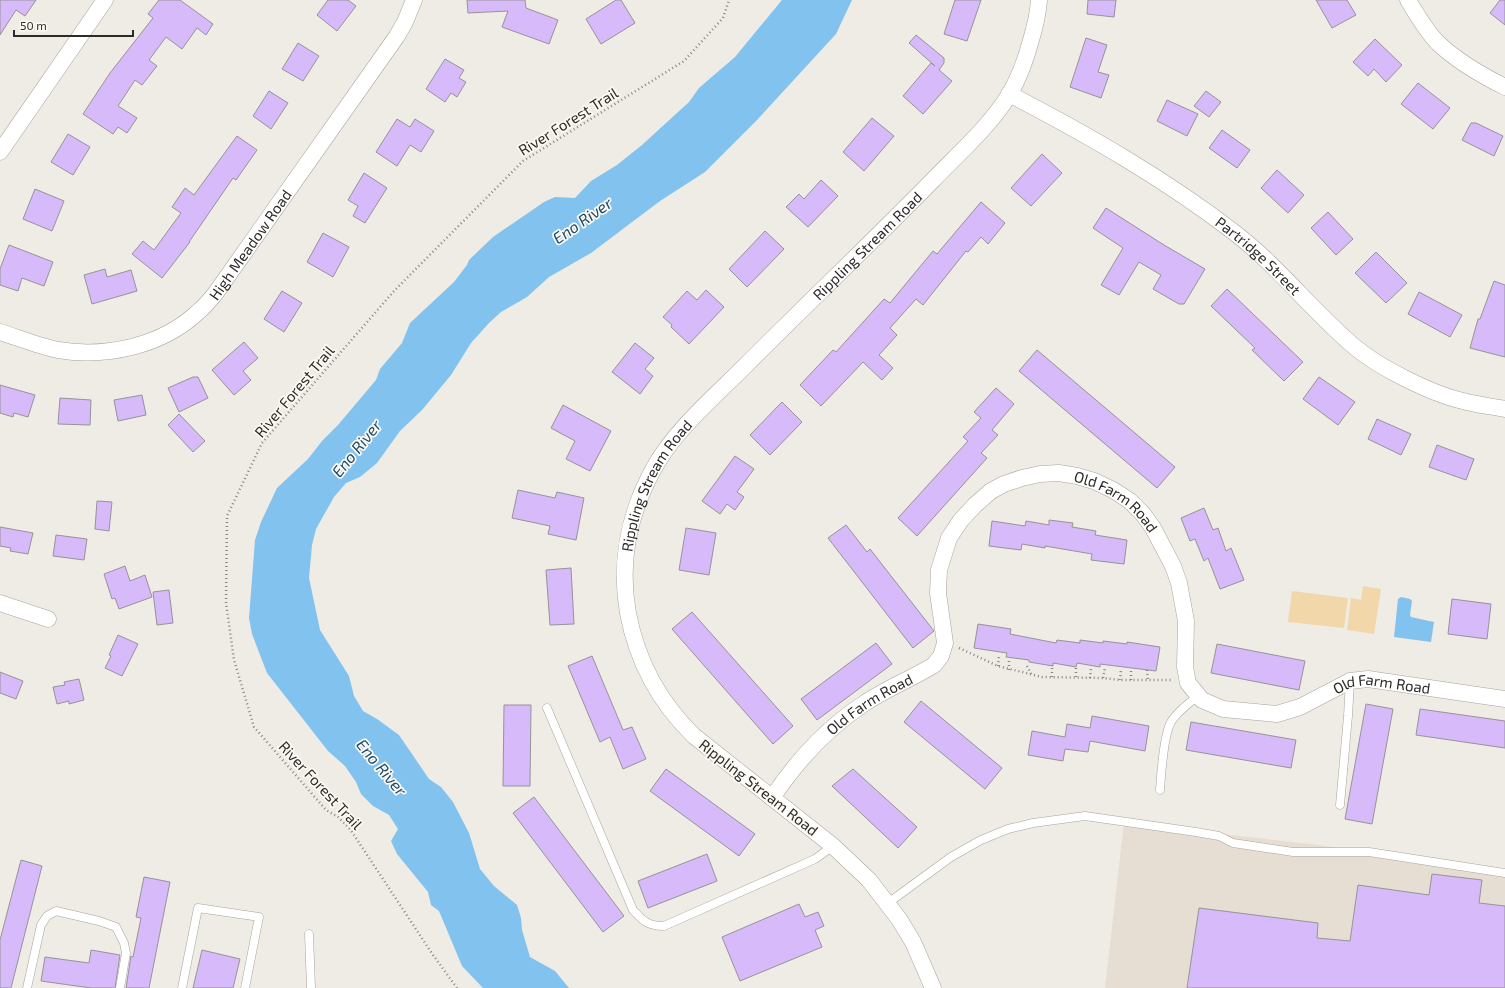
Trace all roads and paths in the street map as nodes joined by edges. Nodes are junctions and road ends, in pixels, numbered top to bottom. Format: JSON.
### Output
{"nodes":[{"id":1,"x":105,"y":0,"type":"edge"},
{"id":2,"x":414,"y":0,"type":"edge"},
{"id":3,"x":729,"y":0,"type":"edge"},
{"id":4,"x":1040,"y":0,"type":"edge"},
{"id":5,"x":1408,"y":0,"type":"edge"},
{"id":6,"x":1505,"y":87,"type":"edge"},
{"id":7,"x":1009,"y":94,"type":"junction"},
{"id":8,"x":0,"y":152,"type":"edge"},
{"id":9,"x":0,"y":332,"type":"edge"},
{"id":10,"x":1505,"y":409,"type":"edge"},
{"id":11,"x":0,"y":603,"type":"edge"},
{"id":12,"x":48,"y":619,"type":"dead end"},
{"id":13,"x":945,"y":642,"type":"junction"},
{"id":14,"x":999,"y":655,"type":"dead end"},
{"id":15,"x":1009,"y":660,"type":"dead end"},
{"id":16,"x":998,"y":666,"type":"junction"},
{"id":17,"x":1027,"y":666,"type":"dead end"},
{"id":18,"x":1052,"y":668,"type":"dead end"},
{"id":19,"x":1076,"y":668,"type":"dead end"},
{"id":20,"x":1091,"y":668,"type":"dead end"},
{"id":21,"x":1105,"y":668,"type":"dead end"},
{"id":22,"x":1132,"y":669,"type":"dead end"},
{"id":23,"x":1009,"y":670,"type":"junction"},
{"id":24,"x":1121,"y":670,"type":"dead end"},
{"id":25,"x":1147,"y":670,"type":"dead end"},
{"id":26,"x":1031,"y":675,"type":"junction"},
{"id":27,"x":1052,"y":677,"type":"junction"},
{"id":28,"x":1076,"y":678,"type":"junction"},
{"id":29,"x":1090,"y":678,"type":"junction"},
{"id":30,"x":1103,"y":678,"type":"junction"},
{"id":31,"x":1187,"y":678,"type":"junction"},
{"id":32,"x":1120,"y":680,"type":"junction"},
{"id":33,"x":1131,"y":680,"type":"junction"},
{"id":34,"x":1148,"y":681,"type":"junction"},
{"id":35,"x":1350,"y":682,"type":"junction"},
{"id":36,"x":1198,"y":696,"type":"junction"},
{"id":37,"x":1505,"y":699,"type":"edge"},
{"id":38,"x":547,"y":708,"type":"dead end"},
{"id":39,"x":1160,"y":790,"type":"dead end"},
{"id":40,"x":772,"y":798,"type":"junction"},
{"id":41,"x":1340,"y":805,"type":"dead end"},
{"id":42,"x":833,"y":846,"type":"junction"},
{"id":43,"x":1505,"y":873,"type":"edge"},
{"id":44,"x":888,"y":903,"type":"junction"},
{"id":45,"x":309,"y":934,"type":"dead end"},
{"id":46,"x":27,"y":988,"type":"edge"},
{"id":47,"x":120,"y":988,"type":"edge"},
{"id":48,"x":182,"y":988,"type":"edge"},
{"id":49,"x":245,"y":988,"type":"edge"},
{"id":50,"x":311,"y":988,"type":"edge"},
{"id":51,"x":456,"y":988,"type":"edge"},
{"id":52,"x":933,"y":988,"type":"edge"}],
"edges":[{"from":1,"to":8,"type":"street"},
{"from":2,"to":9,"type":"street","name":"High Meadow Road"},
{"from":3,"to":51,"type":"path","name":"River Forest Trail"},
{"from":4,"to":7,"type":"street","name":"Rippling Stream Road"},
{"from":5,"to":6,"type":"street"},
{"from":7,"to":10,"type":"street","name":"Partridge Street"},
{"from":7,"to":40,"type":"street","name":"Rippling Stream Road"},
{"from":11,"to":12,"type":"street"},
{"from":13,"to":16,"type":"path"},
{"from":13,"to":31,"type":"street","name":"Old Farm Road"},
{"from":13,"to":40,"type":"street","name":"Old Farm Road"},
{"from":14,"to":16,"type":"path"},
{"from":15,"to":23,"type":"path"},
{"from":16,"to":23,"type":"path"},
{"from":17,"to":26,"type":"path"},
{"from":18,"to":27,"type":"path"},
{"from":19,"to":28,"type":"path"},
{"from":20,"to":29,"type":"path"},
{"from":21,"to":30,"type":"path"},
{"from":22,"to":33,"type":"path"},
{"from":23,"to":26,"type":"path"},
{"from":24,"to":32,"type":"path"},
{"from":25,"to":34,"type":"path"},
{"from":26,"to":27,"type":"path"},
{"from":27,"to":28,"type":"path"},
{"from":28,"to":29,"type":"path"},
{"from":29,"to":30,"type":"path"},
{"from":30,"to":32,"type":"path"},
{"from":31,"to":34,"type":"path"},
{"from":31,"to":36,"type":"street","name":"Old Farm Road"},
{"from":32,"to":33,"type":"path"},
{"from":33,"to":34,"type":"path"},
{"from":35,"to":36,"type":"street","name":"Old Farm Road"},
{"from":35,"to":37,"type":"street","name":"Old Farm Road"},
{"from":35,"to":41,"type":"lane"},
{"from":36,"to":39,"type":"lane"},
{"from":38,"to":42,"type":"lane"},
{"from":40,"to":42,"type":"street","name":"Rippling Stream Road"},
{"from":42,"to":44,"type":"street","name":"Rippling Stream Road"},
{"from":43,"to":44,"type":"lane"},
{"from":44,"to":52,"type":"street","name":"Rippling Stream Road"},
{"from":45,"to":50,"type":"lane"},
{"from":46,"to":47,"type":"lane"},
{"from":48,"to":49,"type":"lane"}]}
